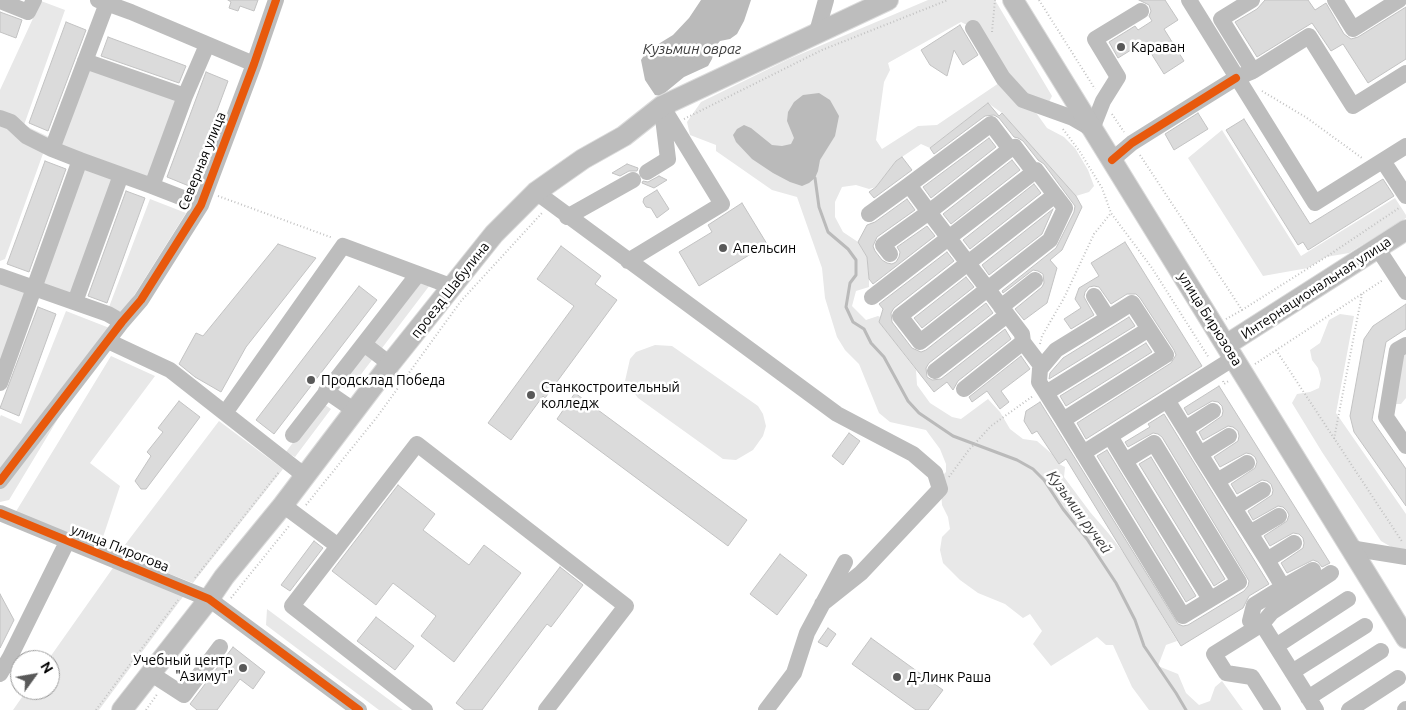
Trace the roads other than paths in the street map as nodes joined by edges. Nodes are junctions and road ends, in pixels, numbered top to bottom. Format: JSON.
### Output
{"nodes":[{"id":1,"x":0,"y":0,"type":"edge"},
{"id":2,"x":34,"y":0,"type":"edge"},
{"id":3,"x":276,"y":0,"type":"edge"},
{"id":4,"x":826,"y":0,"type":"edge"},
{"id":5,"x":1013,"y":0,"type":"edge"},
{"id":6,"x":1189,"y":0,"type":"edge"},
{"id":7,"x":1252,"y":0,"type":"edge"},
{"id":8,"x":1335,"y":0,"type":"edge"},
{"id":9,"x":1399,"y":0,"type":"edge"},
{"id":10,"x":102,"y":1,"type":"edge"},
{"id":11,"x":879,"y":2,"type":"edge"},
{"id":12,"x":133,"y":6,"type":"edge"},
{"id":13,"x":1141,"y":11,"type":"dead end"},
{"id":14,"x":973,"y":28,"type":"dead end"},
{"id":15,"x":817,"y":32,"type":"junction"},
{"id":16,"x":207,"y":45,"type":"junction"},
{"id":17,"x":85,"y":61,"type":"junction"},
{"id":18,"x":254,"y":64,"type":"junction"},
{"id":19,"x":1253,"y":72,"type":"junction"},
{"id":20,"x":1406,"y":73,"type":"edge"},
{"id":21,"x":1236,"y":78,"type":"junction"},
{"id":22,"x":185,"y":96,"type":"junction"},
{"id":23,"x":662,"y":106,"type":"junction"},
{"id":24,"x":0,"y":118,"type":"edge"},
{"id":25,"x":1092,"y":130,"type":"junction"},
{"id":26,"x":1406,"y":146,"type":"edge"},
{"id":27,"x":52,"y":149,"type":"junction"},
{"id":28,"x":1010,"y":149,"type":"junction"},
{"id":29,"x":80,"y":160,"type":"junction"},
{"id":30,"x":1112,"y":160,"type":"junction"},
{"id":31,"x":1383,"y":160,"type":"junction"},
{"id":32,"x":1034,"y":172,"type":"junction"},
{"id":33,"x":121,"y":175,"type":"junction"},
{"id":34,"x":908,"y":185,"type":"junction"},
{"id":35,"x":152,"y":186,"type":"junction"},
{"id":36,"x":1055,"y":195,"type":"junction"},
{"id":37,"x":544,"y":198,"type":"junction"},
{"id":38,"x":1403,"y":201,"type":"edge"},
{"id":39,"x":201,"y":205,"type":"junction"},
{"id":40,"x":929,"y":212,"type":"junction"},
{"id":41,"x":869,"y":214,"type":"dead end"},
{"id":42,"x":567,"y":217,"type":"junction"},
{"id":43,"x":1406,"y":230,"type":"edge"},
{"id":44,"x":948,"y":238,"type":"junction"},
{"id":45,"x":1378,"y":249,"type":"junction"},
{"id":46,"x":890,"y":254,"type":"dead end"},
{"id":47,"x":628,"y":261,"type":"junction"},
{"id":48,"x":968,"y":263,"type":"junction"},
{"id":49,"x":418,"y":274,"type":"junction"},
{"id":50,"x":0,"y":276,"type":"edge"},
{"id":51,"x":1035,"y":280,"type":"dead end"},
{"id":52,"x":35,"y":287,"type":"junction"},
{"id":53,"x":452,"y":287,"type":"junction"},
{"id":54,"x":988,"y":289,"type":"junction"},
{"id":55,"x":1406,"y":290,"type":"edge"},
{"id":56,"x":1094,"y":296,"type":"dead end"},
{"id":57,"x":872,"y":297,"type":"dead end"},
{"id":58,"x":76,"y":302,"type":"junction"},
{"id":59,"x":1004,"y":311,"type":"junction"},
{"id":60,"x":1108,"y":318,"type":"junction"},
{"id":61,"x":122,"y":322,"type":"junction"},
{"id":62,"x":1149,"y":329,"type":"junction"},
{"id":63,"x":108,"y":341,"type":"junction"},
{"id":64,"x":1023,"y":342,"type":"junction"},
{"id":65,"x":364,"y":344,"type":"junction"},
{"id":66,"x":1406,"y":344,"type":"edge"},
{"id":67,"x":1235,"y":358,"type":"junction"},
{"id":68,"x":390,"y":364,"type":"junction"},
{"id":69,"x":1040,"y":364,"type":"junction"},
{"id":70,"x":936,"y":371,"type":"dead end"},
{"id":71,"x":0,"y":383,"type":"edge"},
{"id":72,"x":964,"y":388,"type":"dead end"},
{"id":73,"x":326,"y":391,"type":"junction"},
{"id":74,"x":1045,"y":391,"type":"junction"},
{"id":75,"x":1167,"y":400,"type":"junction"},
{"id":76,"x":355,"y":411,"type":"junction"},
{"id":77,"x":1213,"y":411,"type":"dead end"},
{"id":78,"x":226,"y":413,"type":"junction"},
{"id":79,"x":1063,"y":420,"type":"junction"},
{"id":80,"x":1185,"y":429,"type":"junction"},
{"id":81,"x":293,"y":435,"type":"dead end"},
{"id":82,"x":1110,"y":436,"type":"junction"},
{"id":83,"x":1229,"y":436,"type":"dead end"},
{"id":84,"x":1406,"y":446,"type":"edge"},
{"id":85,"x":1083,"y":453,"type":"junction"},
{"id":86,"x":1200,"y":454,"type":"junction"},
{"id":87,"x":1125,"y":461,"type":"junction"},
{"id":88,"x":1247,"y":463,"type":"dead end"},
{"id":89,"x":305,"y":476,"type":"junction"},
{"id":90,"x":0,"y":481,"type":"edge"},
{"id":91,"x":1217,"y":481,"type":"junction"},
{"id":92,"x":1263,"y":490,"type":"dead end"},
{"id":93,"x":1234,"y":508,"type":"junction"},
{"id":94,"x":290,"y":510,"type":"junction"},
{"id":95,"x":0,"y":514,"type":"edge"},
{"id":96,"x":1279,"y":516,"type":"dead end"},
{"id":97,"x":1250,"y":533,"type":"junction"},
{"id":98,"x":68,"y":540,"type":"junction"},
{"id":99,"x":1294,"y":542,"type":"dead end"},
{"id":100,"x":338,"y":546,"type":"junction"},
{"id":101,"x":1350,"y":548,"type":"junction"},
{"id":102,"x":1406,"y":558,"type":"edge"},
{"id":103,"x":1267,"y":560,"type":"junction"},
{"id":104,"x":845,"y":562,"type":"dead end"},
{"id":105,"x":1313,"y":570,"type":"dead end"},
{"id":106,"x":1331,"y":573,"type":"dead end"},
{"id":107,"x":1283,"y":587,"type":"junction"},
{"id":108,"x":1210,"y":599,"type":"junction"},
{"id":109,"x":1348,"y":599,"type":"dead end"},
{"id":110,"x":822,"y":604,"type":"junction"},
{"id":111,"x":219,"y":607,"type":"junction"},
{"id":112,"x":1256,"y":622,"type":"junction"},
{"id":113,"x":1365,"y":626,"type":"dead end"},
{"id":114,"x":1406,"y":638,"type":"edge"},
{"id":115,"x":220,"y":646,"type":"dead end"},
{"id":116,"x":1276,"y":646,"type":"junction"},
{"id":117,"x":1380,"y":651,"type":"dead end"},
{"id":118,"x":1292,"y":672,"type":"junction"},
{"id":119,"x":0,"y":674,"type":"edge"},
{"id":120,"x":157,"y":678,"type":"junction"},
{"id":121,"x":1398,"y":678,"type":"dead end"},
{"id":122,"x":1312,"y":704,"type":"edge"},
{"id":123,"x":122,"y":710,"type":"edge"},
{"id":124,"x":359,"y":710,"type":"edge"},
{"id":125,"x":425,"y":710,"type":"edge"},
{"id":126,"x":546,"y":710,"type":"edge"},
{"id":127,"x":766,"y":710,"type":"edge"},
{"id":128,"x":1273,"y":710,"type":"edge"},
{"id":129,"x":1349,"y":710,"type":"edge"}],
"edges":[{"from":1,"to":2,"type":"street"},
{"from":3,"to":18,"type":"street","name":"Северная улица"},
{"from":4,"to":15,"type":"street"},
{"from":5,"to":25,"type":"main road","name":"улица Бирюзова"},
{"from":6,"to":21,"type":"street"},
{"from":7,"to":19,"type":"street"},
{"from":8,"to":9,"type":"street"},
{"from":10,"to":12,"type":"street"},
{"from":10,"to":17,"type":"street"},
{"from":11,"to":15,"type":"main road","name":"проезд Шабулина"},
{"from":12,"to":16,"type":"street"},
{"from":13,"to":25,"type":"street"},
{"from":14,"to":25,"type":"street"},
{"from":15,"to":23,"type":"main road","name":"проезд Шабулина"},
{"from":16,"to":18,"type":"street"},
{"from":16,"to":22,"type":"street"},
{"from":17,"to":22,"type":"street"},
{"from":17,"to":27,"type":"street"},
{"from":18,"to":39,"type":"street","name":"Северная улица"},
{"from":19,"to":20,"type":"street"},
{"from":19,"to":21,"type":"street"},
{"from":21,"to":30,"type":"street"},
{"from":21,"to":31,"type":"street"},
{"from":22,"to":35,"type":"street"},
{"from":23,"to":37,"type":"main road","name":"проезд Шабулина"},
{"from":23,"to":42,"type":"street"},
{"from":23,"to":47,"type":"street"},
{"from":24,"to":27,"type":"street"},
{"from":25,"to":30,"type":"main road","name":"улица Бирюзова"},
{"from":26,"to":31,"type":"street"},
{"from":27,"to":29,"type":"street"},
{"from":28,"to":32,"type":"street"},
{"from":28,"to":34,"type":"street"},
{"from":28,"to":40,"type":"street"},
{"from":29,"to":33,"type":"street"},
{"from":29,"to":52,"type":"street"},
{"from":30,"to":67,"type":"main road","name":"улица Бирюзова"},
{"from":31,"to":38,"type":"street"},
{"from":32,"to":36,"type":"street"},
{"from":32,"to":44,"type":"street"},
{"from":33,"to":35,"type":"street"},
{"from":33,"to":58,"type":"street"},
{"from":34,"to":40,"type":"street"},
{"from":34,"to":41,"type":"street"},
{"from":35,"to":39,"type":"street"},
{"from":36,"to":48,"type":"street"},
{"from":36,"to":54,"type":"street"},
{"from":37,"to":42,"type":"street"},
{"from":37,"to":53,"type":"main road","name":"проезд Шабулина"},
{"from":39,"to":61,"type":"street","name":"Северная улица"},
{"from":40,"to":44,"type":"street"},
{"from":40,"to":46,"type":"street"},
{"from":42,"to":47,"type":"street"},
{"from":43,"to":45,"type":"main road","name":"Интернациональная улица"},
{"from":44,"to":48,"type":"street"},
{"from":44,"to":57,"type":"street"},
{"from":45,"to":55,"type":"street"},
{"from":45,"to":67,"type":"main road","name":"Интернациональная улица"},
{"from":47,"to":110,"type":"street"},
{"from":48,"to":54,"type":"street"},
{"from":48,"to":54,"type":"street"},
{"from":49,"to":53,"type":"street"},
{"from":49,"to":65,"type":"street"},
{"from":49,"to":78,"type":"street"},
{"from":50,"to":52,"type":"street"},
{"from":51,"to":59,"type":"street"},
{"from":52,"to":58,"type":"street"},
{"from":52,"to":71,"type":"street"},
{"from":53,"to":68,"type":"main road","name":"проезд Шабулина"},
{"from":54,"to":59,"type":"street"},
{"from":56,"to":60,"type":"street"},
{"from":58,"to":61,"type":"street"},
{"from":59,"to":64,"type":"street"},
{"from":59,"to":70,"type":"street"},
{"from":60,"to":62,"type":"street"},
{"from":60,"to":69,"type":"street"},
{"from":61,"to":63,"type":"street","name":"Северная улица"},
{"from":62,"to":74,"type":"street"},
{"from":62,"to":79,"type":"street"},
{"from":63,"to":78,"type":"street"},
{"from":63,"to":90,"type":"street"},
{"from":64,"to":69,"type":"street"},
{"from":64,"to":72,"type":"street"},
{"from":65,"to":68,"type":"street"},
{"from":65,"to":73,"type":"street"},
{"from":66,"to":84,"type":"street"},
{"from":67,"to":75,"type":"street"},
{"from":67,"to":101,"type":"main road","name":"улица Бирюзова"},
{"from":68,"to":76,"type":"main road","name":"проезд Шабулина"},
{"from":69,"to":74,"type":"street"},
{"from":73,"to":76,"type":"street"},
{"from":73,"to":81,"type":"street"},
{"from":74,"to":79,"type":"street"},
{"from":75,"to":80,"type":"street"},
{"from":75,"to":82,"type":"street"},
{"from":76,"to":89,"type":"main road","name":"проезд Шабулина"},
{"from":77,"to":80,"type":"street"},
{"from":78,"to":89,"type":"street"},
{"from":79,"to":85,"type":"street"},
{"from":80,"to":86,"type":"street"},
{"from":82,"to":85,"type":"street"},
{"from":82,"to":87,"type":"street"},
{"from":83,"to":86,"type":"street"},
{"from":85,"to":108,"type":"street"},
{"from":86,"to":91,"type":"street"},
{"from":87,"to":108,"type":"street"},
{"from":87,"to":108,"type":"street"},
{"from":88,"to":91,"type":"street"},
{"from":89,"to":94,"type":"main road","name":"проезд Шабулина"},
{"from":91,"to":93,"type":"street"},
{"from":92,"to":93,"type":"street"},
{"from":93,"to":97,"type":"street"},
{"from":94,"to":100,"type":"street"},
{"from":94,"to":111,"type":"main road","name":"проезд Шабулина"},
{"from":95,"to":98,"type":"street","name":"улица Пирогова"},
{"from":96,"to":97,"type":"street"},
{"from":97,"to":103,"type":"street"},
{"from":98,"to":111,"type":"street","name":"улица Пирогова"},
{"from":98,"to":119,"type":"street"},
{"from":99,"to":103,"type":"street"},
{"from":100,"to":125,"type":"street"},
{"from":100,"to":126,"type":"street"},
{"from":101,"to":102,"type":"street"},
{"from":101,"to":114,"type":"main road","name":"улица Бирюзова"},
{"from":103,"to":107,"type":"street"},
{"from":104,"to":110,"type":"street"},
{"from":105,"to":107,"type":"street"},
{"from":106,"to":112,"type":"street"},
{"from":107,"to":112,"type":"street"},
{"from":109,"to":116,"type":"street"},
{"from":110,"to":127,"type":"street"},
{"from":111,"to":120,"type":"main road","name":"проезд Шабулина"},
{"from":111,"to":124,"type":"street","name":"улица Пирогова"},
{"from":112,"to":116,"type":"street"},
{"from":112,"to":128,"type":"street"},
{"from":113,"to":118,"type":"street"},
{"from":115,"to":120,"type":"street"},
{"from":116,"to":118,"type":"street"},
{"from":117,"to":122,"type":"street"},
{"from":118,"to":122,"type":"street"},
{"from":120,"to":123,"type":"main road","name":"проезд Шабулина"},
{"from":121,"to":129,"type":"street"}]}
